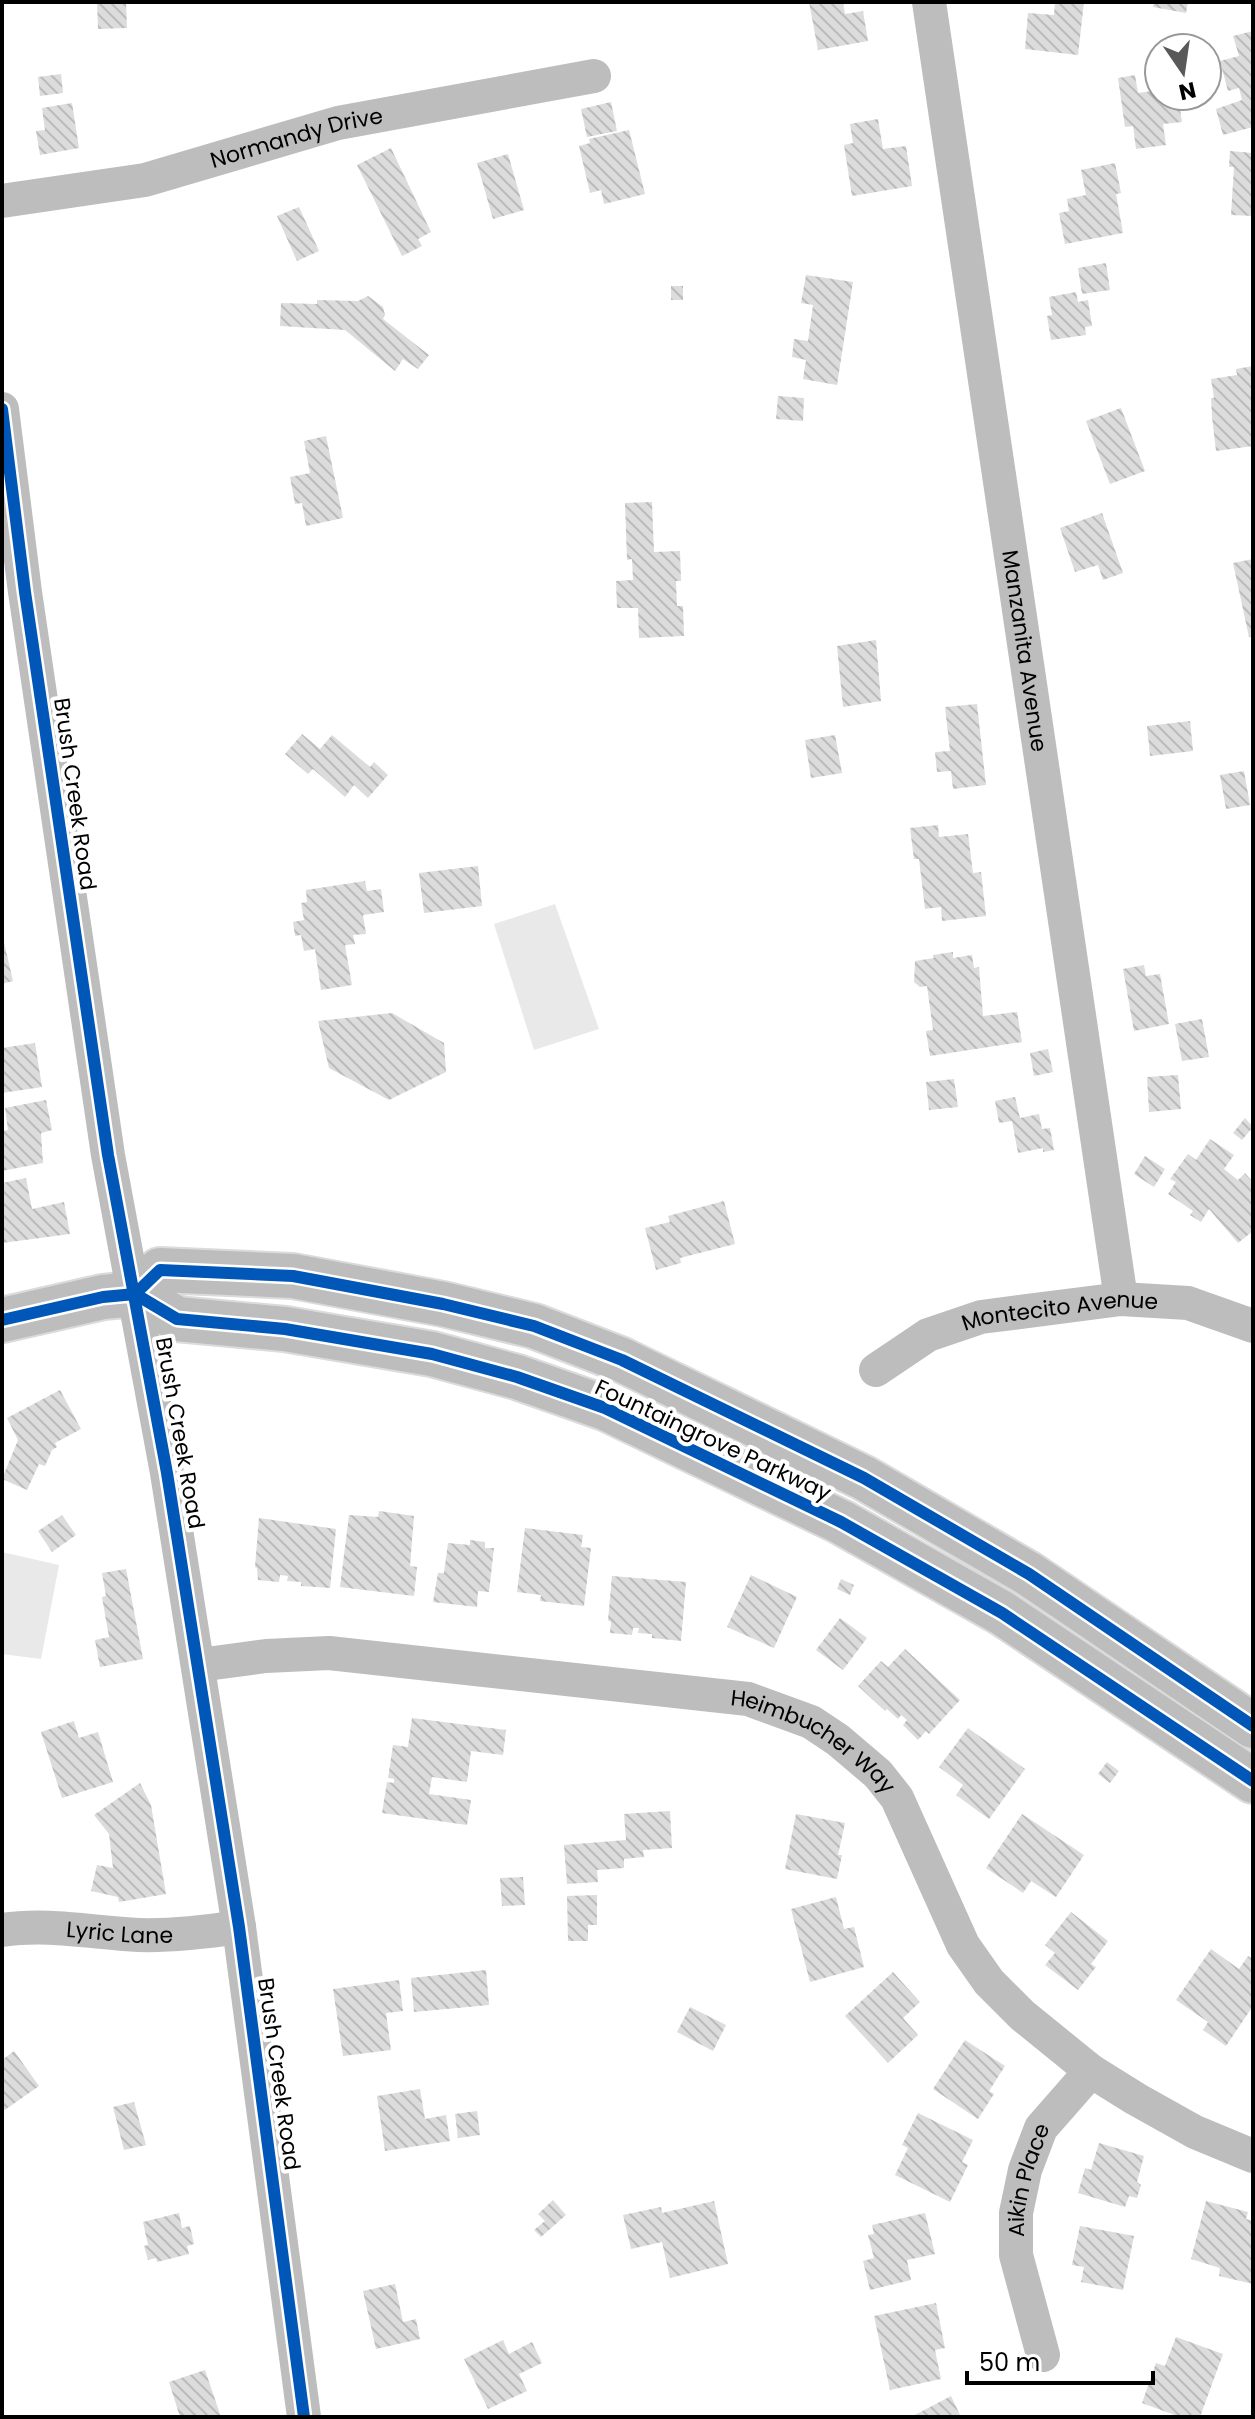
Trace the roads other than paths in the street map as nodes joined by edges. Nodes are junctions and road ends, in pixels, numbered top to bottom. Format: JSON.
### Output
{"nodes":[{"id":1,"x":929,"y":2,"type":"edge"},
{"id":2,"x":594,"y":76,"type":"dead end"},
{"id":3,"x":2,"y":201,"type":"edge"},
{"id":4,"x":2,"y":409,"type":"edge"},
{"id":5,"x":135,"y":1294,"type":"junction"},
{"id":6,"x":1121,"y":1299,"type":"junction"},
{"id":7,"x":2,"y":1320,"type":"edge"},
{"id":8,"x":1253,"y":1326,"type":"edge"},
{"id":9,"x":876,"y":1370,"type":"dead end"},
{"id":10,"x":199,"y":1665,"type":"junction"},
{"id":11,"x":1253,"y":1726,"type":"edge"},
{"id":12,"x":1253,"y":1781,"type":"edge"},
{"id":13,"x":239,"y":1927,"type":"junction"},
{"id":14,"x":2,"y":1930,"type":"edge"},
{"id":15,"x":1091,"y":2071,"type":"junction"},
{"id":16,"x":1253,"y":2156,"type":"edge"},
{"id":17,"x":1043,"y":2355,"type":"dead end"},
{"id":18,"x":304,"y":2417,"type":"edge"}],
"edges":[{"from":1,"to":6,"type":"street","name":"Manzanita Avenue"},
{"from":2,"to":3,"type":"street","name":"Normandy Drive"},
{"from":4,"to":5,"type":"street","name":"Brush Creek Road"},
{"from":5,"to":7,"type":"main road"},
{"from":5,"to":10,"type":"street","name":"Brush Creek Road"},
{"from":5,"to":11,"type":"main road","name":"Fountaingrove Parkway"},
{"from":5,"to":12,"type":"main road","name":"Fountaingrove Parkway"},
{"from":6,"to":8,"type":"street","name":"Montecito Avenue"},
{"from":6,"to":9,"type":"street","name":"Montecito Avenue"},
{"from":10,"to":13,"type":"street","name":"Brush Creek Road"},
{"from":10,"to":15,"type":"street","name":"Heimbucher Way"},
{"from":13,"to":14,"type":"street","name":"Lyric Lane"},
{"from":13,"to":18,"type":"street","name":"Brush Creek Road"},
{"from":15,"to":16,"type":"street","name":"Heimbucher Way"},
{"from":15,"to":17,"type":"street","name":"Aikin Place"}]}
